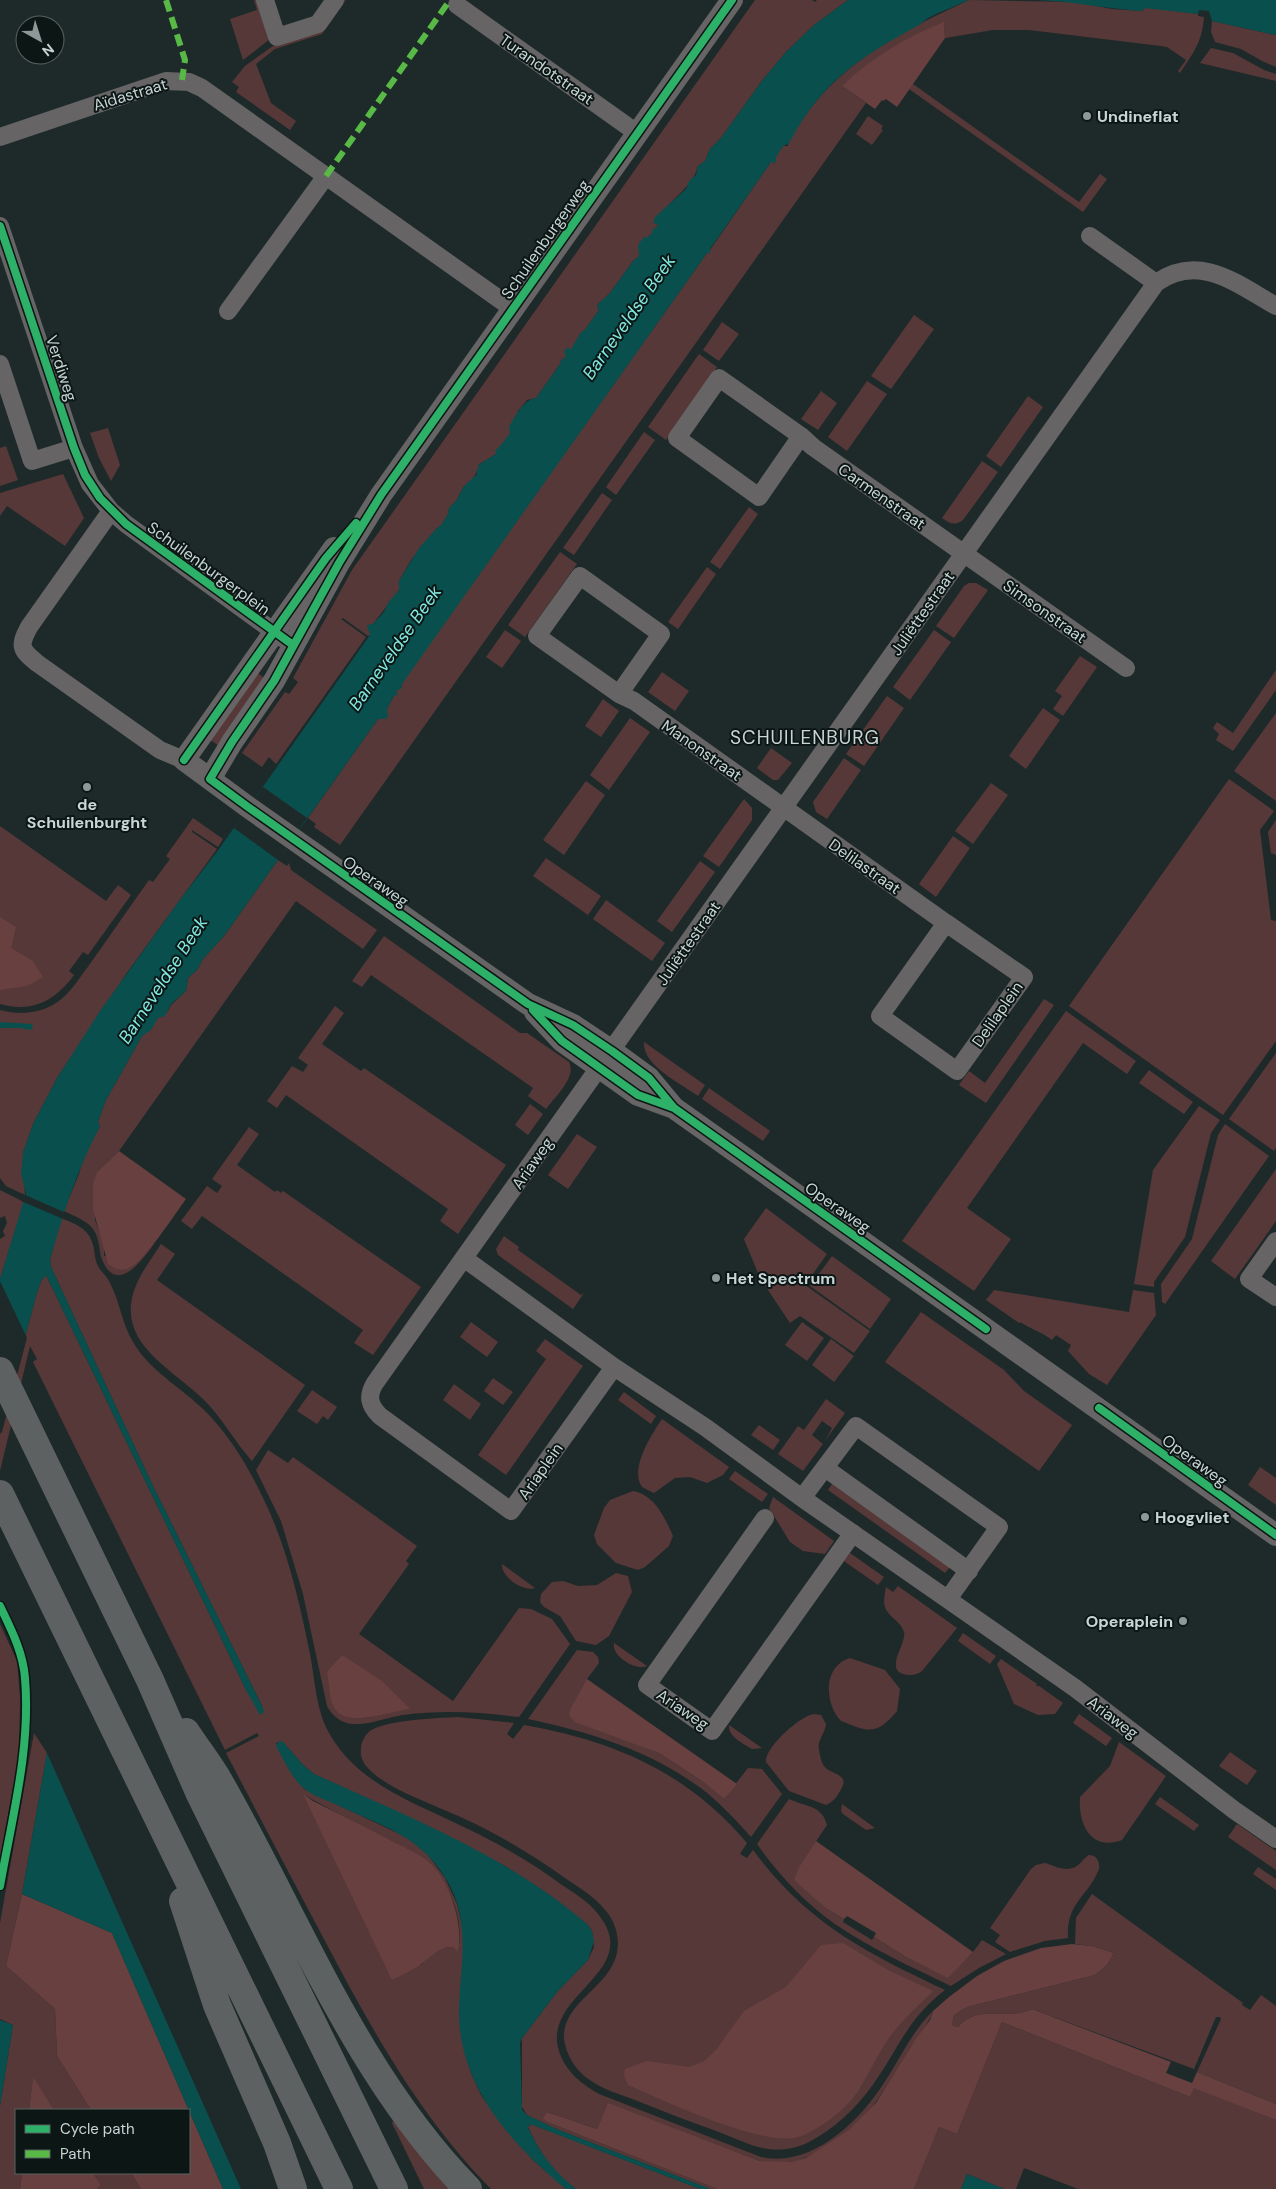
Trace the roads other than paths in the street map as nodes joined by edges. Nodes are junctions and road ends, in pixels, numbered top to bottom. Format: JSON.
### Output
{"nodes":[{"id":1,"x":265,"y":0,"type":"edge"},
{"id":2,"x":335,"y":0,"type":"edge"},
{"id":3,"x":732,"y":0,"type":"edge"},
{"id":4,"x":457,"y":5,"type":"dead end"},
{"id":5,"x":637,"y":133,"type":"junction"},
{"id":6,"x":0,"y":136,"type":"edge"},
{"id":7,"x":326,"y":176,"type":"junction"},
{"id":8,"x":0,"y":226,"type":"edge"},
{"id":9,"x":1090,"y":236,"type":"dead end"},
{"id":10,"x":1156,"y":283,"type":"junction"},
{"id":11,"x":1276,"y":306,"type":"edge"},
{"id":12,"x":513,"y":309,"type":"junction"},
{"id":13,"x":228,"y":311,"type":"dead end"},
{"id":14,"x":0,"y":364,"type":"edge"},
{"id":15,"x":801,"y":436,"type":"junction"},
{"id":16,"x":74,"y":448,"type":"junction"},
{"id":17,"x":381,"y":495,"type":"junction"},
{"id":18,"x":111,"y":511,"type":"junction"},
{"id":19,"x":964,"y":554,"type":"junction"},
{"id":20,"x":274,"y":632,"type":"junction"},
{"id":21,"x":293,"y":646,"type":"junction"},
{"id":22,"x":1126,"y":668,"type":"dead end"},
{"id":23,"x":619,"y":694,"type":"junction"},
{"id":24,"x":184,"y":760,"type":"junction"},
{"id":25,"x":210,"y":779,"type":"junction"},
{"id":26,"x":784,"y":808,"type":"junction"},
{"id":27,"x":946,"y":923,"type":"junction"},
{"id":28,"x":606,"y":1060,"type":"junction"},
{"id":29,"x":1276,"y":1241,"type":"edge"},
{"id":30,"x":464,"y":1259,"type":"junction"},
{"id":31,"x":1276,"y":1297,"type":"edge"},
{"id":32,"x":614,"y":1367,"type":"junction"},
{"id":33,"x":0,"y":1371,"type":"edge"},
{"id":34,"x":825,"y":1468,"type":"junction"},
{"id":35,"x":0,"y":1494,"type":"edge"},
{"id":36,"x":802,"y":1498,"type":"junction"},
{"id":37,"x":765,"y":1518,"type":"dead end"},
{"id":38,"x":852,"y":1533,"type":"junction"},
{"id":39,"x":1276,"y":1535,"type":"edge"},
{"id":40,"x":968,"y":1571,"type":"junction"},
{"id":41,"x":948,"y":1599,"type":"junction"},
{"id":42,"x":150,"y":1680,"type":"junction"},
{"id":43,"x":148,"y":1797,"type":"junction"},
{"id":44,"x":1276,"y":1839,"type":"edge"},
{"id":45,"x":293,"y":2189,"type":"edge"},
{"id":46,"x":339,"y":2189,"type":"edge"},
{"id":47,"x":394,"y":2189,"type":"edge"},
{"id":48,"x":468,"y":2189,"type":"edge"}],
"edges":[{"from":1,"to":2,"type":"street"},
{"from":3,"to":5,"type":"street","name":"Schuilenburgerweg"},
{"from":4,"to":5,"type":"street","name":"Turandotstraat"},
{"from":5,"to":12,"type":"street","name":"Schuilenburgerweg"},
{"from":6,"to":7,"type":"street","name":"Aïdastraat"},
{"from":7,"to":12,"type":"street","name":"Aïdastraat"},
{"from":7,"to":13,"type":"street"},
{"from":8,"to":16,"type":"street","name":"Verdiweg"},
{"from":9,"to":10,"type":"street"},
{"from":10,"to":11,"type":"street","name":"Juliëttestraat"},
{"from":10,"to":19,"type":"street","name":"Juliëttestraat"},
{"from":12,"to":17,"type":"street","name":"Schuilenburgerweg"},
{"from":14,"to":16,"type":"street"},
{"from":15,"to":15,"type":"street","name":"Carmenstraat"},
{"from":15,"to":19,"type":"street","name":"Carmenstraat"},
{"from":16,"to":18,"type":"street","name":"Verdiweg"},
{"from":17,"to":20,"type":"street","name":"Schuilenburgerweg"},
{"from":17,"to":21,"type":"street","name":"Schuilenburgerweg"},
{"from":18,"to":20,"type":"street","name":"Schuilenburgerplein"},
{"from":18,"to":24,"type":"street"},
{"from":19,"to":22,"type":"street","name":"Simsonstraat"},
{"from":19,"to":26,"type":"street","name":"Juliëttestraat"},
{"from":20,"to":21,"type":"street","name":"Schuilenburgerplein"},
{"from":20,"to":24,"type":"street","name":"Schuilenburgerweg"},
{"from":21,"to":25,"type":"street","name":"Schuilenburgerweg"},
{"from":23,"to":23,"type":"street","name":"Manonstraat"},
{"from":23,"to":26,"type":"street","name":"Manonstraat"},
{"from":24,"to":25,"type":"street"},
{"from":25,"to":28,"type":"street","name":"Operaweg"},
{"from":26,"to":27,"type":"street","name":"Delilastraat"},
{"from":26,"to":28,"type":"street","name":"Juliëttestraat"},
{"from":27,"to":27,"type":"street","name":"Delilaplein"},
{"from":28,"to":30,"type":"street","name":"Ariaweg"},
{"from":28,"to":39,"type":"street","name":"Operaweg"},
{"from":29,"to":31,"type":"street"},
{"from":30,"to":32,"type":"street"},
{"from":30,"to":32,"type":"street","name":"Ariaplein"},
{"from":32,"to":36,"type":"street","name":"Ariaweg"},
{"from":33,"to":42,"type":"highway"},
{"from":34,"to":36,"type":"street"},
{"from":34,"to":40,"type":"street"},
{"from":34,"to":40,"type":"street"},
{"from":35,"to":43,"type":"highway"},
{"from":36,"to":38,"type":"street","name":"Ariaweg"},
{"from":37,"to":38,"type":"street","name":"Ariaweg"},
{"from":38,"to":41,"type":"street","name":"Ariaweg"},
{"from":40,"to":41,"type":"street"},
{"from":41,"to":44,"type":"street","name":"Ariaweg"},
{"from":42,"to":47,"type":"highway"},
{"from":42,"to":48,"type":"highway"},
{"from":43,"to":45,"type":"highway"},
{"from":43,"to":46,"type":"highway"}]}
